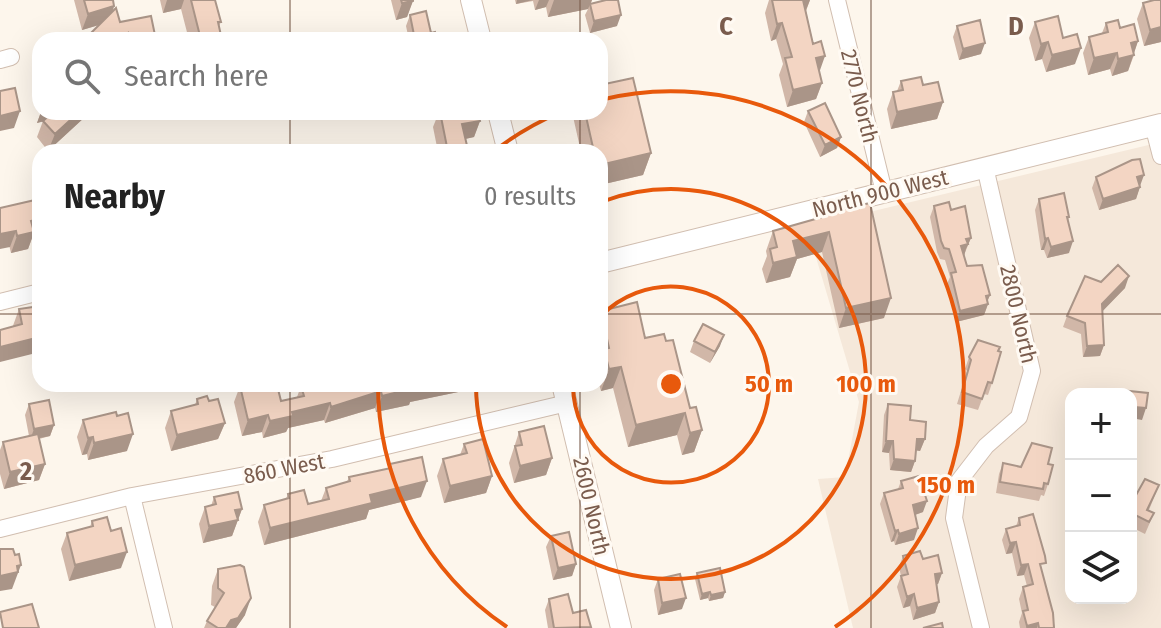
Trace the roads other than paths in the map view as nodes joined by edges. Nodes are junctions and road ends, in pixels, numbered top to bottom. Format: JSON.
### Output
{"nodes":[{"id":1,"x":471,"y":0,"type":"edge"},
{"id":2,"x":837,"y":0,"type":"edge"},
{"id":3,"x":479,"y":32,"type":"edge"},
{"id":4,"x":500,"y":120,"type":"edge"},
{"id":5,"x":1157,"y":124,"type":"edge"},
{"id":6,"x":506,"y":144,"type":"edge"},
{"id":7,"x":1161,"y":156,"type":"edge"},
{"id":8,"x":985,"y":167,"type":"junction"},
{"id":9,"x":884,"y":192,"type":"junction"},
{"id":10,"x":608,"y":261,"type":"edge"},
{"id":11,"x":32,"y":294,"type":"edge"},
{"id":12,"x":0,"y":302,"type":"edge"},
{"id":13,"x":565,"y":393,"type":"edge"},
{"id":14,"x":132,"y":496,"type":"junction"},
{"id":15,"x":0,"y":529,"type":"edge"},
{"id":16,"x":164,"y":628,"type":"edge"},
{"id":17,"x":621,"y":628,"type":"edge"},
{"id":18,"x":981,"y":628,"type":"edge"}],
"edges":[{"from":1,"to":3,"type":"street"},
{"from":2,"to":9,"type":"street","name":"2770 North"},
{"from":4,"to":6,"type":"street"},
{"from":5,"to":7,"type":"street"},
{"from":5,"to":8,"type":"street","name":"North 900 West"},
{"from":8,"to":9,"type":"street","name":"North 900 West"},
{"from":8,"to":18,"type":"street","name":"2800 North"},
{"from":9,"to":10,"type":"street","name":"North 900 West"},
{"from":11,"to":12,"type":"street"},
{"from":13,"to":14,"type":"street","name":"860 West"},
{"from":13,"to":17,"type":"street","name":"2600 North"},
{"from":14,"to":15,"type":"street","name":"860 West"},
{"from":14,"to":16,"type":"street"}]}
